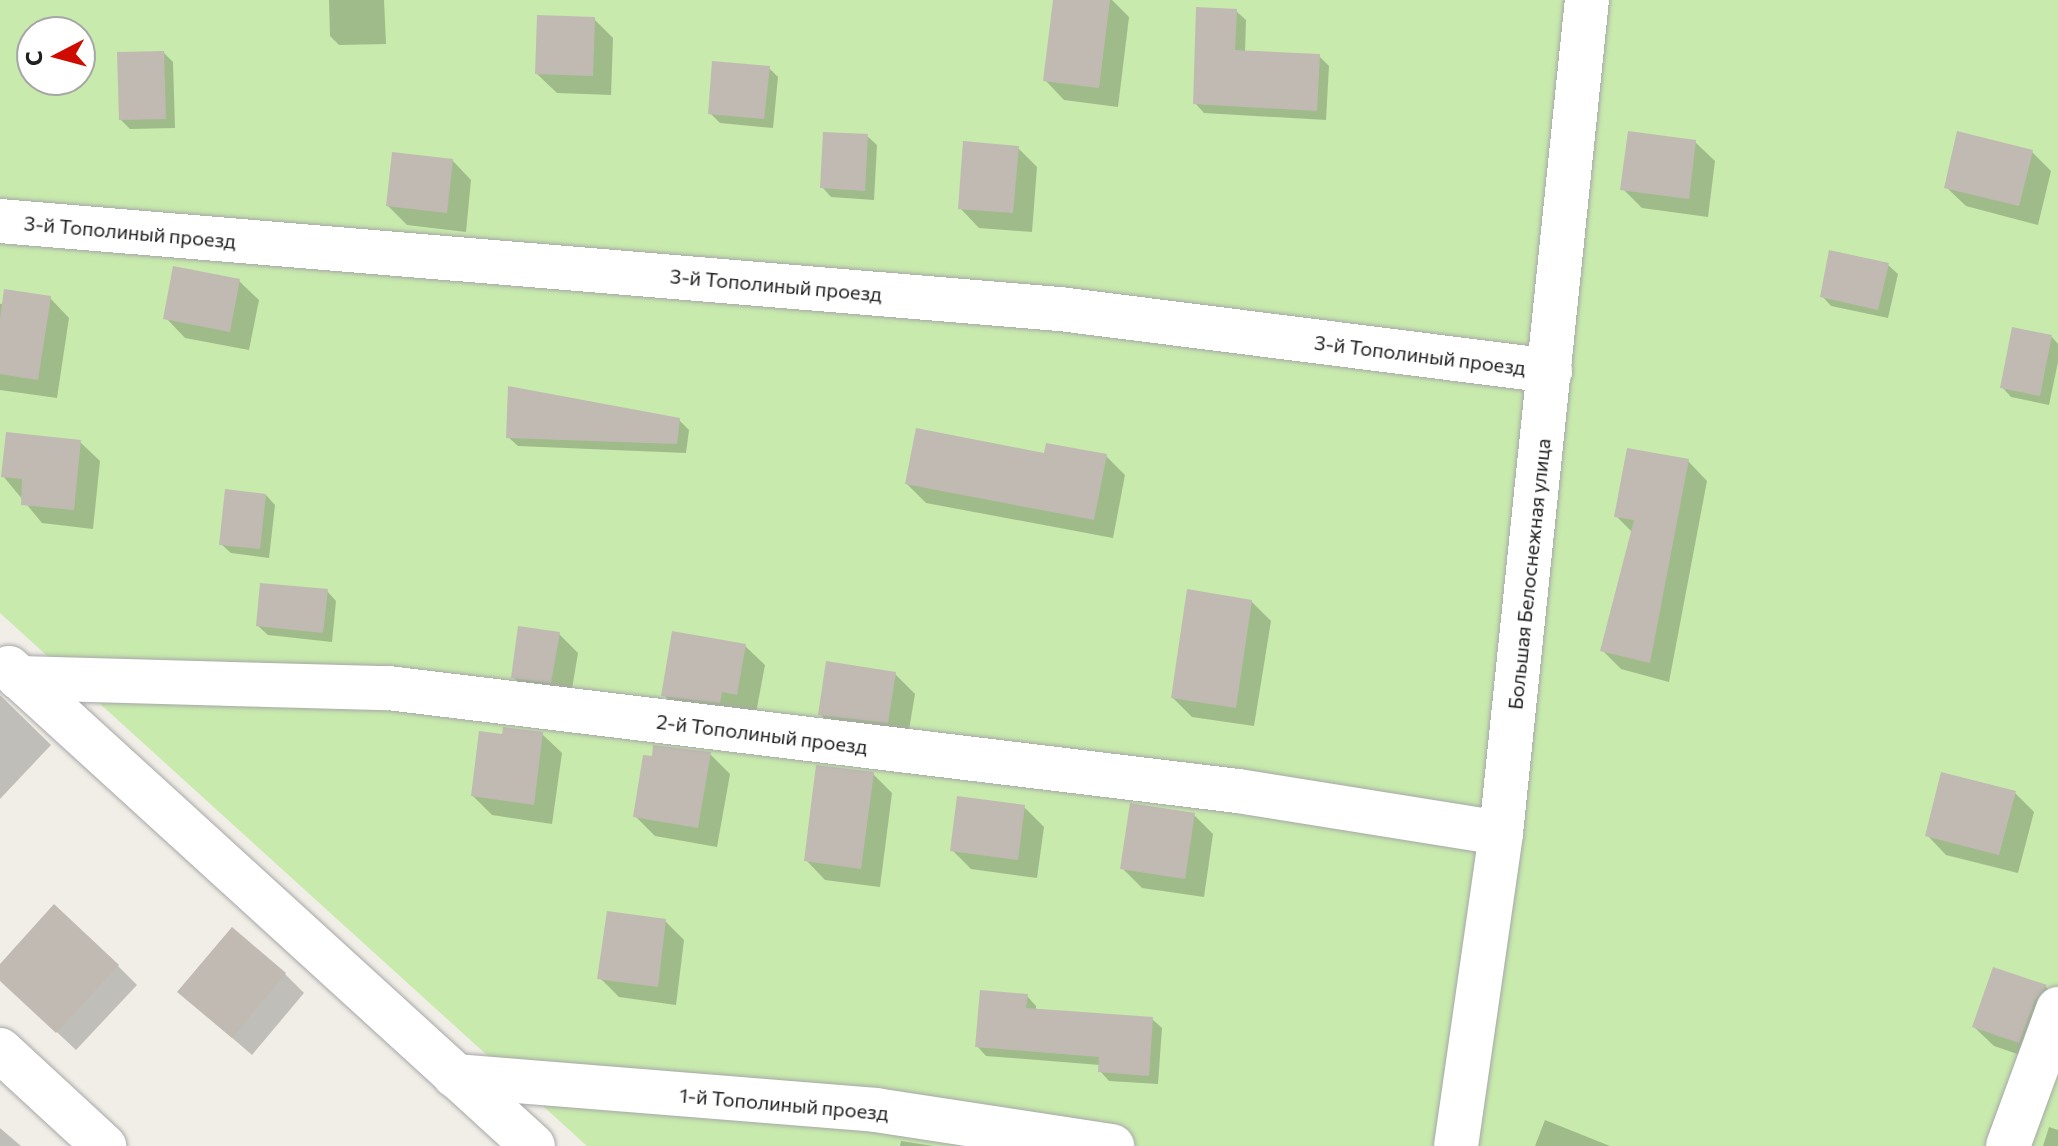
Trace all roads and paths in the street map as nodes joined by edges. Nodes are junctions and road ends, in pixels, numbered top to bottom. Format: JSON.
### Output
{"nodes":[{"id":1,"x":1587,"y":0,"type":"edge"},
{"id":2,"x":0,"y":221,"type":"edge"},
{"id":3,"x":1550,"y":371,"type":"junction"},
{"id":4,"x":9,"y":669,"type":"edge"},
{"id":5,"x":1501,"y":833,"type":"junction"},
{"id":6,"x":2058,"y":1009,"type":"edge"},
{"id":7,"x":0,"y":1050,"type":"edge"},
{"id":8,"x":455,"y":1076,"type":"junction"},
{"id":9,"x":104,"y":1146,"type":"edge"},
{"id":10,"x":533,"y":1146,"type":"edge"},
{"id":11,"x":1112,"y":1146,"type":"edge"},
{"id":12,"x":1456,"y":1146,"type":"edge"},
{"id":13,"x":2008,"y":1146,"type":"edge"}],
"edges":[{"from":1,"to":3,"type":"street","name":"Большая Белоснежная улица"},
{"from":2,"to":3,"type":"street","name":"3-й Тополиный проезд"},
{"from":3,"to":5,"type":"street","name":"Большая Белоснежная улица"},
{"from":4,"to":5,"type":"street","name":"2-й Тополиный проезд"},
{"from":4,"to":8,"type":"street"},
{"from":5,"to":12,"type":"street","name":"Большая Белоснежная улица"},
{"from":6,"to":13,"type":"street"},
{"from":7,"to":9,"type":"street"},
{"from":8,"to":10,"type":"street"},
{"from":8,"to":11,"type":"street","name":"1-й Тополиный проезд"}]}
